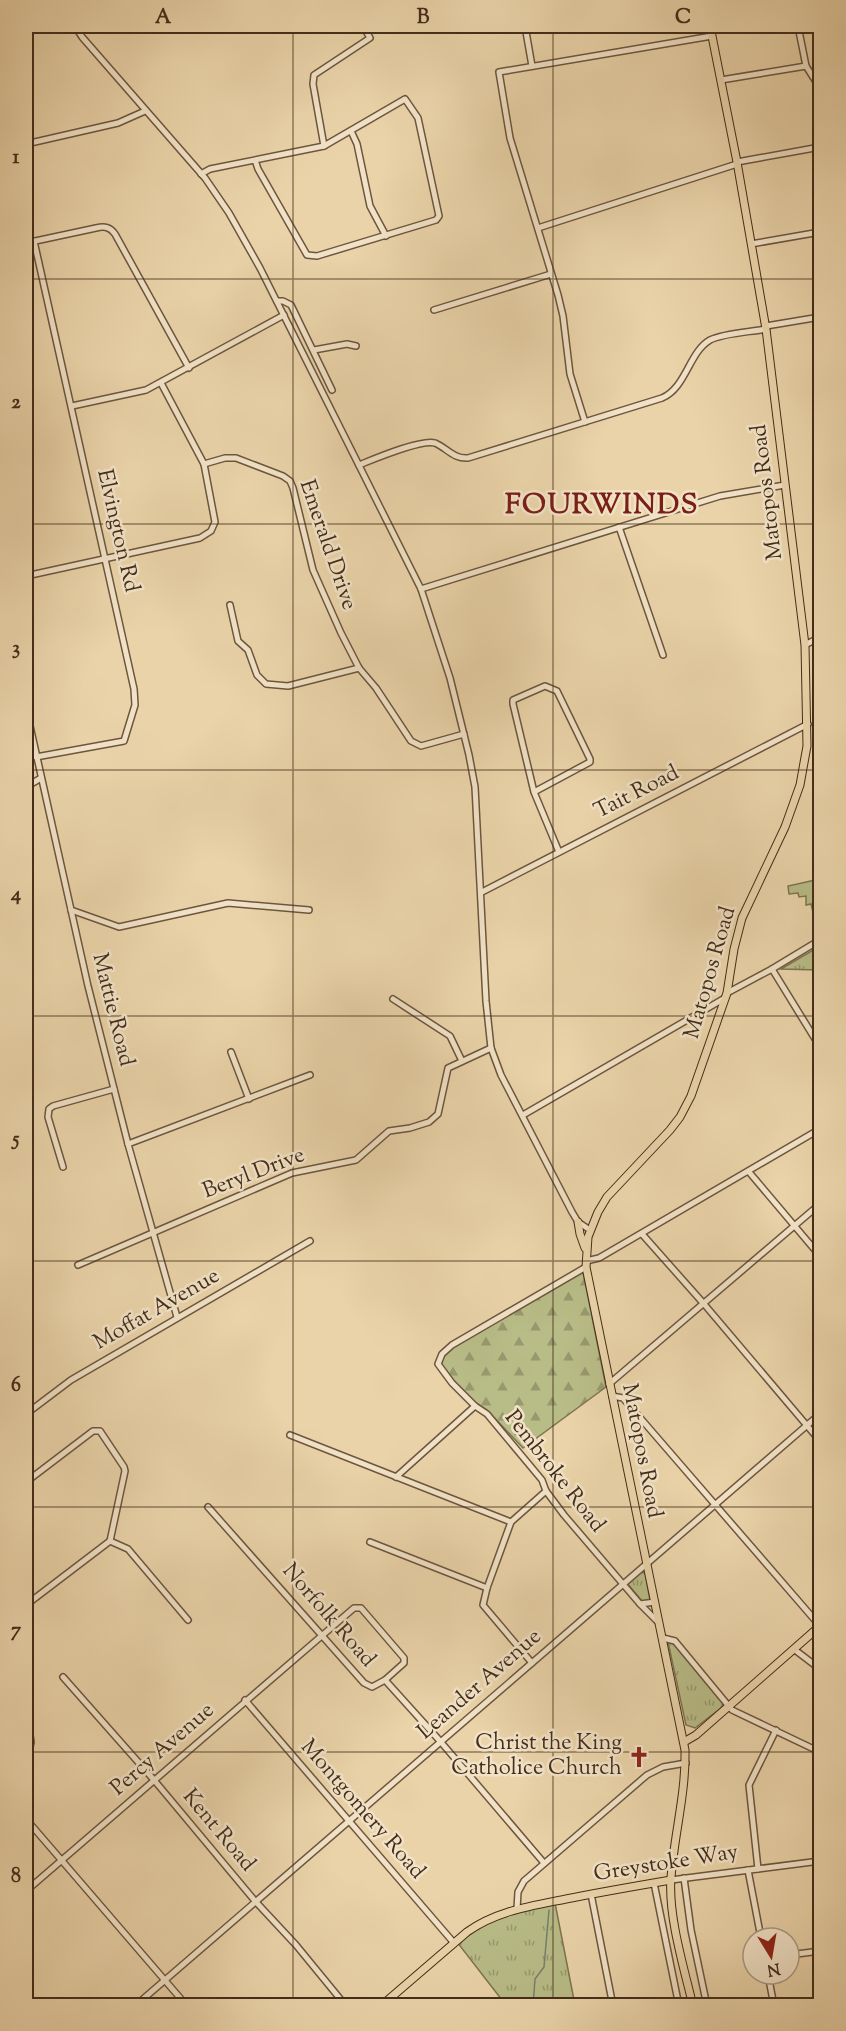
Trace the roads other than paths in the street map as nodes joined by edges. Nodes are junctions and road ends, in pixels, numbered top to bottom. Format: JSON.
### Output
{"nodes":[{"id":1,"x":75,"y":26,"type":"edge"},
{"id":2,"x":363,"y":26,"type":"edge"},
{"id":3,"x":525,"y":26,"type":"edge"},
{"id":4,"x":710,"y":26,"type":"edge"},
{"id":5,"x":798,"y":26,"type":"edge"},
{"id":6,"x":712,"y":36,"type":"junction"},
{"id":7,"x":531,"y":66,"type":"junction"},
{"id":8,"x":806,"y":66,"type":"junction"},
{"id":9,"x":721,"y":80,"type":"junction"},
{"id":10,"x":820,"y":88,"type":"edge"},
{"id":11,"x":145,"y":111,"type":"junction"},
{"id":12,"x":351,"y":131,"type":"junction"},
{"id":13,"x":26,"y":144,"type":"edge"},
{"id":14,"x":324,"y":146,"type":"junction"},
{"id":15,"x":820,"y":147,"type":"edge"},
{"id":16,"x":255,"y":160,"type":"junction"},
{"id":17,"x":737,"y":163,"type":"junction"},
{"id":18,"x":201,"y":174,"type":"junction"},
{"id":19,"x":538,"y":228,"type":"junction"},
{"id":20,"x":820,"y":232,"type":"edge"},
{"id":21,"x":386,"y":236,"type":"junction"},
{"id":22,"x":34,"y":241,"type":"junction"},
{"id":23,"x":26,"y":243,"type":"edge"},
{"id":24,"x":751,"y":244,"type":"junction"},
{"id":25,"x":551,"y":273,"type":"junction"},
{"id":26,"x":276,"y":301,"type":"junction"},
{"id":27,"x":434,"y":310,"type":"dead end"},
{"id":28,"x":284,"y":315,"type":"junction"},
{"id":29,"x":820,"y":317,"type":"edge"},
{"id":30,"x":766,"y":328,"type":"junction"},
{"id":31,"x":356,"y":346,"type":"dead end"},
{"id":32,"x":314,"y":351,"type":"junction"},
{"id":33,"x":189,"y":368,"type":"junction"},
{"id":34,"x":161,"y":383,"type":"junction"},
{"id":35,"x":332,"y":390,"type":"dead end"},
{"id":36,"x":72,"y":406,"type":"junction"},
{"id":37,"x":585,"y":422,"type":"junction"},
{"id":38,"x":204,"y":464,"type":"junction"},
{"id":39,"x":359,"y":465,"type":"junction"},
{"id":40,"x":785,"y":485,"type":"junction"},
{"id":41,"x":619,"y":527,"type":"junction"},
{"id":42,"x":104,"y":558,"type":"junction"},
{"id":43,"x":26,"y":576,"type":"edge"},
{"id":44,"x":421,"y":589,"type":"junction"},
{"id":45,"x":230,"y":605,"type":"dead end"},
{"id":46,"x":820,"y":638,"type":"edge"},
{"id":47,"x":805,"y":645,"type":"junction"},
{"id":48,"x":663,"y":655,"type":"dead end"},
{"id":49,"x":358,"y":668,"type":"junction"},
{"id":50,"x":26,"y":708,"type":"edge"},
{"id":51,"x":808,"y":724,"type":"junction"},
{"id":52,"x":464,"y":734,"type":"junction"},
{"id":53,"x":36,"y":757,"type":"junction"},
{"id":54,"x":41,"y":778,"type":"junction"},
{"id":55,"x":26,"y":787,"type":"edge"},
{"id":56,"x":534,"y":792,"type":"junction"},
{"id":57,"x":559,"y":852,"type":"junction"},
{"id":58,"x":482,"y":892,"type":"junction"},
{"id":59,"x":70,"y":910,"type":"junction"},
{"id":60,"x":309,"y":910,"type":"dead end"},
{"id":61,"x":820,"y":940,"type":"edge"},
{"id":62,"x":772,"y":969,"type":"junction"},
{"id":63,"x":726,"y":995,"type":"junction"},
{"id":64,"x":393,"y":999,"type":"dead end"},
{"id":65,"x":820,"y":1047,"type":"edge"},
{"id":66,"x":491,"y":1048,"type":"junction"},
{"id":67,"x":231,"y":1052,"type":"dead end"},
{"id":68,"x":462,"y":1061,"type":"junction"},
{"id":69,"x":310,"y":1075,"type":"dead end"},
{"id":70,"x":114,"y":1089,"type":"junction"},
{"id":71,"x":249,"y":1099,"type":"junction"},
{"id":72,"x":523,"y":1115,"type":"junction"},
{"id":73,"x":820,"y":1129,"type":"edge"},
{"id":74,"x":128,"y":1144,"type":"junction"},
{"id":75,"x":63,"y":1167,"type":"dead end"},
{"id":76,"x":749,"y":1172,"type":"junction"},
{"id":77,"x":820,"y":1204,"type":"edge"},
{"id":78,"x":578,"y":1222,"type":"junction"},
{"id":79,"x":795,"y":1226,"type":"junction"},
{"id":80,"x":590,"y":1230,"type":"junction"},
{"id":81,"x":153,"y":1232,"type":"junction"},
{"id":82,"x":642,"y":1234,"type":"junction"},
{"id":83,"x":310,"y":1241,"type":"dead end"},
{"id":84,"x":586,"y":1252,"type":"junction"},
{"id":85,"x":820,"y":1256,"type":"edge"},
{"id":86,"x":586,"y":1264,"type":"junction"},
{"id":87,"x":78,"y":1266,"type":"dead end"},
{"id":88,"x":704,"y":1304,"type":"junction"},
{"id":89,"x":177,"y":1317,"type":"junction"},
{"id":90,"x":609,"y":1384,"type":"junction"},
{"id":91,"x":612,"y":1396,"type":"junction"},
{"id":92,"x":475,"y":1406,"type":"junction"},
{"id":93,"x":26,"y":1414,"type":"edge"},
{"id":94,"x":820,"y":1414,"type":"edge"},
{"id":95,"x":807,"y":1426,"type":"junction"},
{"id":96,"x":290,"y":1435,"type":"dead end"},
{"id":97,"x":820,"y":1441,"type":"edge"},
{"id":98,"x":396,"y":1478,"type":"junction"},
{"id":99,"x":26,"y":1482,"type":"edge"},
{"id":100,"x":546,"y":1491,"type":"junction"},
{"id":101,"x":715,"y":1504,"type":"junction"},
{"id":102,"x":208,"y":1507,"type":"dead end"},
{"id":103,"x":511,"y":1522,"type":"junction"},
{"id":104,"x":110,"y":1541,"type":"junction"},
{"id":105,"x":370,"y":1542,"type":"dead end"},
{"id":106,"x":646,"y":1563,"type":"junction"},
{"id":107,"x":623,"y":1584,"type":"junction"},
{"id":108,"x":487,"y":1588,"type":"junction"},
{"id":109,"x":655,"y":1602,"type":"junction"},
{"id":110,"x":640,"y":1604,"type":"junction"},
{"id":111,"x":26,"y":1605,"type":"edge"},
{"id":112,"x":188,"y":1620,"type":"dead end"},
{"id":113,"x":660,"y":1624,"type":"junction"},
{"id":114,"x":820,"y":1626,"type":"edge"},
{"id":115,"x":322,"y":1634,"type":"junction"},
{"id":116,"x":663,"y":1638,"type":"junction"},
{"id":117,"x":795,"y":1650,"type":"junction"},
{"id":118,"x":532,"y":1662,"type":"junction"},
{"id":119,"x":820,"y":1669,"type":"edge"},
{"id":120,"x":63,"y":1677,"type":"dead end"},
{"id":121,"x":385,"y":1680,"type":"junction"},
{"id":122,"x":245,"y":1700,"type":"junction"},
{"id":123,"x":729,"y":1706,"type":"junction"},
{"id":124,"x":26,"y":1709,"type":"edge"},
{"id":125,"x":681,"y":1724,"type":"junction"},
{"id":126,"x":776,"y":1730,"type":"junction"},
{"id":127,"x":698,"y":1732,"type":"junction"},
{"id":128,"x":684,"y":1739,"type":"junction"},
{"id":129,"x":440,"y":1741,"type":"junction"},
{"id":130,"x":820,"y":1752,"type":"edge"},
{"id":131,"x":26,"y":1753,"type":"edge"},
{"id":132,"x":686,"y":1761,"type":"junction"},
{"id":133,"x":154,"y":1780,"type":"junction"},
{"id":134,"x":820,"y":1783,"type":"edge"},
{"id":135,"x":26,"y":1819,"type":"edge"},
{"id":136,"x":349,"y":1821,"type":"junction"},
{"id":137,"x":820,"y":1826,"type":"edge"},
{"id":138,"x":61,"y":1860,"type":"junction"},
{"id":139,"x":820,"y":1861,"type":"edge"},
{"id":140,"x":544,"y":1863,"type":"junction"},
{"id":141,"x":758,"y":1869,"type":"junction"},
{"id":142,"x":748,"y":1870,"type":"junction"},
{"id":143,"x":684,"y":1878,"type":"junction"},
{"id":144,"x":671,"y":1880,"type":"junction"},
{"id":145,"x":654,"y":1883,"type":"junction"},
{"id":146,"x":26,"y":1891,"type":"edge"},
{"id":147,"x":591,"y":1894,"type":"junction"},
{"id":148,"x":255,"y":1901,"type":"junction"},
{"id":149,"x":517,"y":1909,"type":"junction"},
{"id":150,"x":759,"y":1926,"type":"edge"},
{"id":151,"x":454,"y":1943,"type":"junction"},
{"id":152,"x":820,"y":1951,"type":"edge"},
{"id":153,"x":801,"y":1954,"type":"edge"},
{"id":154,"x":165,"y":1980,"type":"junction"},
{"id":155,"x":770,"y":1986,"type":"edge"},
{"id":156,"x":135,"y":2006,"type":"edge"},
{"id":157,"x":187,"y":2006,"type":"edge"},
{"id":158,"x":346,"y":2006,"type":"edge"},
{"id":159,"x":381,"y":2006,"type":"edge"},
{"id":160,"x":614,"y":2006,"type":"edge"},
{"id":161,"x":679,"y":2006,"type":"edge"},
{"id":162,"x":693,"y":2006,"type":"edge"},
{"id":163,"x":707,"y":2006,"type":"edge"},
{"id":164,"x":774,"y":2006,"type":"edge"}],
"edges":[{"from":1,"to":11,"type":"street"},
{"from":2,"to":14,"type":"street"},
{"from":3,"to":7,"type":"street"},
{"from":4,"to":6,"type":"main road","name":"Matopos Road"},
{"from":5,"to":8,"type":"street"},
{"from":6,"to":7,"type":"street"},
{"from":6,"to":9,"type":"main road","name":"Matopos Road"},
{"from":7,"to":19,"type":"street"},
{"from":8,"to":9,"type":"street"},
{"from":8,"to":10,"type":"street"},
{"from":9,"to":17,"type":"main road","name":"Matopos Road"},
{"from":11,"to":13,"type":"street"},
{"from":11,"to":18,"type":"street"},
{"from":12,"to":14,"type":"street"},
{"from":12,"to":21,"type":"street"},
{"from":12,"to":21,"type":"street"},
{"from":14,"to":16,"type":"street"},
{"from":15,"to":17,"type":"street"},
{"from":16,"to":18,"type":"street"},
{"from":16,"to":21,"type":"street"},
{"from":17,"to":19,"type":"street"},
{"from":17,"to":24,"type":"main road","name":"Matopos Road"},
{"from":18,"to":26,"type":"street"},
{"from":19,"to":25,"type":"street"},
{"from":20,"to":24,"type":"street"},
{"from":22,"to":23,"type":"street"},
{"from":22,"to":33,"type":"street"},
{"from":22,"to":36,"type":"street","name":"Elvington Rd"},
{"from":24,"to":30,"type":"main road","name":"Matopos Road"},
{"from":25,"to":27,"type":"street"},
{"from":25,"to":37,"type":"street"},
{"from":26,"to":28,"type":"street"},
{"from":26,"to":32,"type":"street"},
{"from":28,"to":33,"type":"street"},
{"from":28,"to":39,"type":"street"},
{"from":29,"to":30,"type":"street"},
{"from":30,"to":37,"type":"street"},
{"from":30,"to":40,"type":"main road","name":"Matopos Road"},
{"from":31,"to":32,"type":"street"},
{"from":32,"to":35,"type":"street"},
{"from":33,"to":34,"type":"street"},
{"from":34,"to":36,"type":"street"},
{"from":34,"to":38,"type":"street"},
{"from":36,"to":42,"type":"street","name":"Elvington Rd"},
{"from":37,"to":39,"type":"street"},
{"from":38,"to":42,"type":"street"},
{"from":38,"to":49,"type":"street","name":"Emerald Drive"},
{"from":39,"to":44,"type":"street"},
{"from":40,"to":41,"type":"street"},
{"from":40,"to":47,"type":"main road","name":"Matopos Road"},
{"from":41,"to":44,"type":"street"},
{"from":41,"to":48,"type":"street"},
{"from":42,"to":43,"type":"street"},
{"from":42,"to":53,"type":"street","name":"Elvington Rd"},
{"from":44,"to":52,"type":"street"},
{"from":45,"to":49,"type":"street"},
{"from":46,"to":47,"type":"street"},
{"from":47,"to":51,"type":"main road","name":"Matopos Road"},
{"from":49,"to":52,"type":"street","name":"Emerald Drive"},
{"from":50,"to":53,"type":"street","name":"Mattie Road"},
{"from":51,"to":57,"type":"street","name":"Tait Road"},
{"from":51,"to":63,"type":"main road","name":"Matopos Road"},
{"from":52,"to":58,"type":"street"},
{"from":53,"to":54,"type":"street","name":"Mattie Road"},
{"from":54,"to":55,"type":"street"},
{"from":54,"to":59,"type":"street","name":"Mattie Road"},
{"from":56,"to":56,"type":"street"},
{"from":56,"to":57,"type":"street"},
{"from":57,"to":58,"type":"street","name":"Tait Road"},
{"from":58,"to":66,"type":"street"},
{"from":59,"to":60,"type":"street"},
{"from":59,"to":70,"type":"street","name":"Mattie Road"},
{"from":61,"to":62,"type":"street"},
{"from":62,"to":63,"type":"street"},
{"from":62,"to":65,"type":"street"},
{"from":63,"to":72,"type":"street"},
{"from":63,"to":80,"type":"main road","name":"Matopos Road"},
{"from":64,"to":68,"type":"street"},
{"from":66,"to":68,"type":"street","name":"Beryl Drive"},
{"from":66,"to":72,"type":"street"},
{"from":67,"to":71,"type":"street"},
{"from":68,"to":81,"type":"street","name":"Beryl Drive"},
{"from":69,"to":71,"type":"street"},
{"from":70,"to":74,"type":"street","name":"Mattie Road"},
{"from":70,"to":75,"type":"street"},
{"from":71,"to":74,"type":"street"},
{"from":72,"to":78,"type":"street"},
{"from":73,"to":76,"type":"street"},
{"from":74,"to":81,"type":"street","name":"Mattie Road"},
{"from":76,"to":79,"type":"street"},
{"from":76,"to":82,"type":"street"},
{"from":77,"to":79,"type":"street"},
{"from":78,"to":80,"type":"street"},
{"from":78,"to":84,"type":"main road"},
{"from":79,"to":85,"type":"street"},
{"from":79,"to":88,"type":"street"},
{"from":80,"to":84,"type":"main road","name":"Matopos Road"},
{"from":81,"to":87,"type":"street","name":"Beryl Drive"},
{"from":81,"to":89,"type":"street","name":"Mattie Road"},
{"from":82,"to":86,"type":"street"},
{"from":82,"to":88,"type":"street"},
{"from":83,"to":89,"type":"street","name":"Moffat Avenue"},
{"from":84,"to":86,"type":"main road","name":"Matopos Road"},
{"from":86,"to":90,"type":"main road","name":"Matopos Road"},
{"from":86,"to":92,"type":"street","name":"Pembroke Road"},
{"from":88,"to":90,"type":"street"},
{"from":88,"to":95,"type":"street"},
{"from":89,"to":93,"type":"street","name":"Moffat Avenue"},
{"from":90,"to":91,"type":"main road","name":"Matopos Road"},
{"from":91,"to":101,"type":"street"},
{"from":91,"to":106,"type":"main road","name":"Matopos Road"},
{"from":92,"to":98,"type":"street"},
{"from":92,"to":100,"type":"street","name":"Pembroke Road"},
{"from":94,"to":95,"type":"street","name":"Leander Avenue"},
{"from":95,"to":97,"type":"street"},
{"from":95,"to":101,"type":"street","name":"Leander Avenue"},
{"from":96,"to":98,"type":"street"},
{"from":98,"to":103,"type":"street"},
{"from":99,"to":104,"type":"street"},
{"from":100,"to":103,"type":"street"},
{"from":100,"to":107,"type":"street","name":"Pembroke Road"},
{"from":101,"to":106,"type":"street","name":"Leander Avenue"},
{"from":101,"to":114,"type":"street"},
{"from":102,"to":115,"type":"street","name":"Norfolk Road"},
{"from":103,"to":108,"type":"street"},
{"from":104,"to":111,"type":"street"},
{"from":104,"to":112,"type":"street"},
{"from":105,"to":108,"type":"street"},
{"from":106,"to":107,"type":"street","name":"Leander Avenue"},
{"from":106,"to":109,"type":"main road","name":"Matopos Road"},
{"from":107,"to":110,"type":"street","name":"Pembroke Road"},
{"from":107,"to":118,"type":"street","name":"Leander Avenue"},
{"from":108,"to":118,"type":"street"},
{"from":109,"to":110,"type":"street"},
{"from":109,"to":113,"type":"main road","name":"Matopos Road"},
{"from":110,"to":113,"type":"street","name":"Pembroke Road"},
{"from":113,"to":116,"type":"main road","name":"Matopos Road"},
{"from":114,"to":117,"type":"main road"},
{"from":115,"to":121,"type":"street","name":"Norfolk Road"},
{"from":115,"to":121,"type":"street","name":"Percy Avenue"},
{"from":115,"to":122,"type":"street","name":"Percy Avenue"},
{"from":116,"to":123,"type":"street"},
{"from":116,"to":125,"type":"main road","name":"Matopos Road"},
{"from":117,"to":119,"type":"street"},
{"from":117,"to":123,"type":"main road"},
{"from":118,"to":129,"type":"street","name":"Leander Avenue"},
{"from":120,"to":133,"type":"street","name":"Kent Road"},
{"from":121,"to":129,"type":"street","name":"Norfolk Road"},
{"from":122,"to":133,"type":"street","name":"Percy Avenue"},
{"from":122,"to":136,"type":"street","name":"Montgomery Road"},
{"from":123,"to":126,"type":"street"},
{"from":123,"to":127,"type":"main road"},
{"from":124,"to":131,"type":"street"},
{"from":125,"to":127,"type":"main road"},
{"from":125,"to":128,"type":"main road","name":"Matopos Road"},
{"from":126,"to":130,"type":"street"},
{"from":126,"to":141,"type":"street"},
{"from":127,"to":128,"type":"main road"},
{"from":127,"to":132,"type":"main road"},
{"from":128,"to":132,"type":"main road","name":"Matopos Road"},
{"from":129,"to":136,"type":"street","name":"Leander Avenue"},
{"from":129,"to":140,"type":"street","name":"Norfolk Road"},
{"from":132,"to":140,"type":"street"},
{"from":132,"to":144,"type":"main road","name":"Matopos Road"},
{"from":133,"to":138,"type":"street","name":"Percy Avenue"},
{"from":133,"to":148,"type":"street","name":"Kent Road"},
{"from":134,"to":137,"type":"street"},
{"from":135,"to":138,"type":"street"},
{"from":136,"to":148,"type":"street","name":"Leander Avenue"},
{"from":136,"to":151,"type":"street","name":"Montgomery Road"},
{"from":138,"to":146,"type":"street","name":"Percy Avenue"},
{"from":138,"to":154,"type":"street"},
{"from":139,"to":141,"type":"street","name":"Greystoke Way"},
{"from":140,"to":149,"type":"street"},
{"from":141,"to":142,"type":"street","name":"Greystoke Way"},
{"from":142,"to":143,"type":"street","name":"Greystoke Way"},
{"from":142,"to":150,"type":"street"},
{"from":143,"to":144,"type":"street","name":"Greystoke Way"},
{"from":143,"to":163,"type":"street"},
{"from":144,"to":145,"type":"main road","name":"Greystoke Way"},
{"from":144,"to":162,"type":"main road","name":"Matopos Road"},
{"from":145,"to":147,"type":"main road","name":"Greystoke Way"},
{"from":145,"to":161,"type":"street"},
{"from":147,"to":149,"type":"main road","name":"Greystoke Way"},
{"from":147,"to":160,"type":"street"},
{"from":148,"to":154,"type":"street","name":"Leander Avenue"},
{"from":148,"to":158,"type":"street","name":"Kent Road"},
{"from":149,"to":151,"type":"main road","name":"Greystoke Way"},
{"from":151,"to":159,"type":"main road","name":"Greystoke Way"},
{"from":152,"to":153,"type":"street"},
{"from":154,"to":156,"type":"street","name":"Leander Avenue"},
{"from":154,"to":157,"type":"street"},
{"from":155,"to":164,"type":"street"}]}
